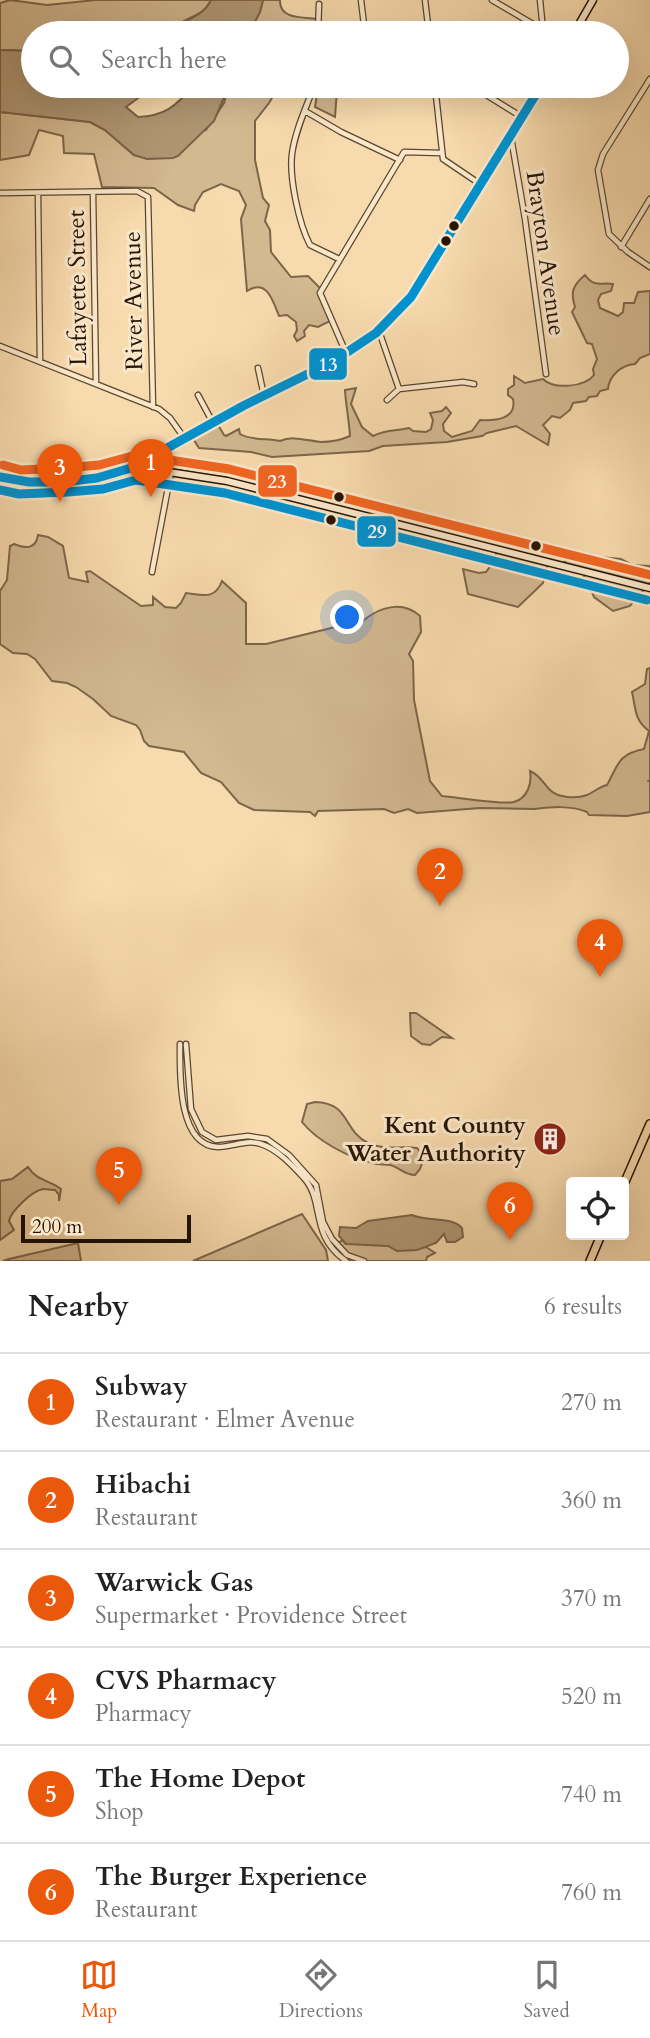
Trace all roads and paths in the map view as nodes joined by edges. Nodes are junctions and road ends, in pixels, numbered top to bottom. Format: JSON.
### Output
{"nodes":[{"id":1,"x":361,"y":0,"type":"edge"},
{"id":2,"x":425,"y":0,"type":"edge"},
{"id":3,"x":492,"y":0,"type":"edge"},
{"id":4,"x":540,"y":0,"type":"edge"},
{"id":5,"x":593,"y":0,"type":"edge"},
{"id":6,"x":319,"y":4,"type":"dead end"},
{"id":7,"x":318,"y":21,"type":"edge"},
{"id":8,"x":364,"y":21,"type":"edge"},
{"id":9,"x":427,"y":21,"type":"edge"},
{"id":10,"x":527,"y":21,"type":"edge"},
{"id":11,"x":541,"y":21,"type":"edge"},
{"id":12,"x":581,"y":21,"type":"edge"},
{"id":13,"x":650,"y":79,"type":"edge"},
{"id":14,"x":310,"y":98,"type":"edge"},
{"id":15,"x":436,"y":98,"type":"edge"},
{"id":16,"x":491,"y":98,"type":"edge"},
{"id":17,"x":534,"y":98,"type":"edge"},
{"id":18,"x":305,"y":111,"type":"junction"},
{"id":19,"x":522,"y":117,"type":"junction"},
{"id":20,"x":511,"y":137,"type":"junction"},
{"id":21,"x":442,"y":153,"type":"junction"},
{"id":22,"x":400,"y":160,"type":"junction"},
{"id":23,"x":481,"y":184,"type":"junction"},
{"id":24,"x":93,"y":193,"type":"junction"},
{"id":25,"x":0,"y":194,"type":"edge"},
{"id":26,"x":38,"y":194,"type":"junction"},
{"id":27,"x":650,"y":200,"type":"edge"},
{"id":28,"x":621,"y":247,"type":"junction"},
{"id":29,"x":339,"y":259,"type":"junction"},
{"id":30,"x":650,"y":267,"type":"edge"},
{"id":31,"x":379,"y":331,"type":"junction"},
{"id":32,"x":0,"y":346,"type":"edge"},
{"id":33,"x":346,"y":353,"type":"junction"},
{"id":34,"x":40,"y":361,"type":"junction"},
{"id":35,"x":258,"y":368,"type":"dead end"},
{"id":36,"x":546,"y":374,"type":"dead end"},
{"id":37,"x":96,"y":383,"type":"junction"},
{"id":38,"x":474,"y":384,"type":"dead end"},
{"id":39,"x":400,"y":389,"type":"junction"},
{"id":40,"x":198,"y":395,"type":"dead end"},
{"id":41,"x":264,"y":396,"type":"junction"},
{"id":42,"x":387,"y":400,"type":"dead end"},
{"id":43,"x":153,"y":407,"type":"junction"},
{"id":44,"x":213,"y":424,"type":"junction"},
{"id":45,"x":185,"y":439,"type":"junction"},
{"id":46,"x":135,"y":467,"type":"junction"},
{"id":47,"x":171,"y":471,"type":"junction"},
{"id":48,"x":0,"y":477,"type":"edge"},
{"id":49,"x":13,"y":481,"type":"junction"},
{"id":50,"x":0,"y":482,"type":"edge"},
{"id":51,"x":152,"y":572,"type":"dead end"},
{"id":52,"x":650,"y":588,"type":"edge"},
{"id":53,"x":650,"y":1124,"type":"edge"},
{"id":54,"x":627,"y":1177,"type":"edge"},
{"id":55,"x":599,"y":1240,"type":"edge"},
{"id":56,"x":346,"y":1261,"type":"edge"},
{"id":57,"x":364,"y":1261,"type":"edge"},
{"id":58,"x":590,"y":1261,"type":"edge"}],
"edges":[{"from":1,"to":8,"type":"street"},
{"from":2,"to":9,"type":"street"},
{"from":3,"to":10,"type":"street"},
{"from":4,"to":11,"type":"street"},
{"from":5,"to":12,"type":"main road"},
{"from":6,"to":7,"type":"street"},
{"from":13,"to":28,"type":"street"},
{"from":14,"to":18,"type":"street"},
{"from":15,"to":21,"type":"street"},
{"from":16,"to":19,"type":"street"},
{"from":17,"to":19,"type":"main road"},
{"from":18,"to":22,"type":"street"},
{"from":18,"to":29,"type":"street"},
{"from":19,"to":20,"type":"main road"},
{"from":20,"to":23,"type":"main road"},
{"from":20,"to":36,"type":"street","name":"Brayton Avenue"},
{"from":21,"to":22,"type":"street"},
{"from":21,"to":23,"type":"street"},
{"from":22,"to":29,"type":"street"},
{"from":23,"to":31,"type":"main road"},
{"from":24,"to":26,"type":"street"},
{"from":24,"to":37,"type":"street","name":"Lafayette Street"},
{"from":24,"to":43,"type":"street","name":"River Avenue"},
{"from":25,"to":26,"type":"street"},
{"from":26,"to":34,"type":"street"},
{"from":27,"to":28,"type":"street"},
{"from":28,"to":30,"type":"street"},
{"from":29,"to":33,"type":"street"},
{"from":31,"to":33,"type":"main road"},
{"from":31,"to":39,"type":"street"},
{"from":32,"to":34,"type":"street"},
{"from":33,"to":41,"type":"main road"},
{"from":34,"to":37,"type":"street"},
{"from":35,"to":41,"type":"street"},
{"from":37,"to":43,"type":"street"},
{"from":38,"to":39,"type":"street"},
{"from":39,"to":42,"type":"street"},
{"from":40,"to":44,"type":"street"},
{"from":41,"to":44,"type":"main road"},
{"from":43,"to":45,"type":"street"},
{"from":44,"to":45,"type":"main road"},
{"from":45,"to":46,"type":"main road"},
{"from":46,"to":47,"type":"main road"},
{"from":46,"to":49,"type":"main road"},
{"from":47,"to":51,"type":"street"},
{"from":47,"to":52,"type":"main road"},
{"from":48,"to":49,"type":"main road"},
{"from":49,"to":50,"type":"main road"},
{"from":53,"to":54,"type":"main road"},
{"from":55,"to":58,"type":"main road"},
{"from":56,"to":57,"type":"street"}]}
